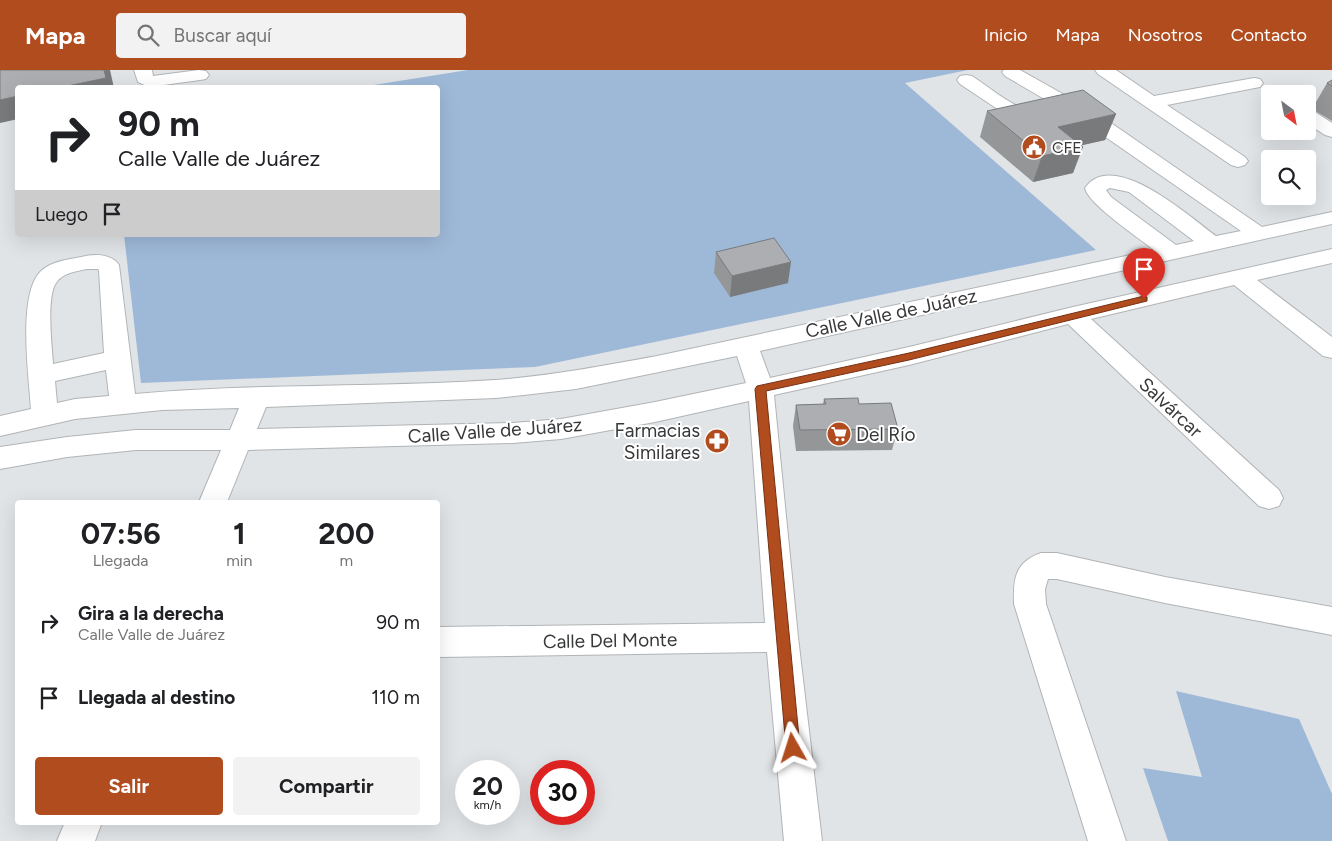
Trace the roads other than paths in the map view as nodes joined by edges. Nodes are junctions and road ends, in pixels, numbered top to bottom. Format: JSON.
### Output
{"nodes":[{"id":1,"x":143,"y":70,"type":"edge"},
{"id":2,"x":1104,"y":70,"type":"edge"},
{"id":3,"x":1233,"y":70,"type":"edge"},
{"id":4,"x":1012,"y":72,"type":"dead end"},
{"id":5,"x":200,"y":75,"type":"dead end"},
{"id":6,"x":966,"y":80,"type":"dead end"},
{"id":7,"x":1254,"y":83,"type":"junction"},
{"id":8,"x":1261,"y":88,"type":"edge"},
{"id":9,"x":1152,"y":102,"type":"junction"},
{"id":10,"x":1074,"y":109,"type":"junction"},
{"id":11,"x":1316,"y":121,"type":"edge"},
{"id":12,"x":1332,"y":131,"type":"edge"},
{"id":13,"x":1238,"y":161,"type":"dead end"},
{"id":14,"x":1332,"y":218,"type":"edge"},
{"id":15,"x":1259,"y":234,"type":"junction"},
{"id":16,"x":1211,"y":243,"type":"junction"},
{"id":17,"x":1172,"y":253,"type":"junction"},
{"id":18,"x":1332,"y":256,"type":"edge"},
{"id":19,"x":1127,"y":262,"type":"junction"},
{"id":20,"x":1238,"y":277,"type":"junction"},
{"id":21,"x":1161,"y":295,"type":"junction"},
{"id":22,"x":1073,"y":316,"type":"junction"},
{"id":23,"x":745,"y":345,"type":"junction"},
{"id":24,"x":1332,"y":350,"type":"edge"},
{"id":25,"x":117,"y":358,"type":"junction"},
{"id":26,"x":41,"y":375,"type":"junction"},
{"id":27,"x":760,"y":389,"type":"junction"},
{"id":28,"x":257,"y":397,"type":"junction"},
{"id":29,"x":123,"y":404,"type":"junction"},
{"id":30,"x":75,"y":409,"type":"junction"},
{"id":31,"x":45,"y":415,"type":"junction"},
{"id":32,"x":0,"y":426,"type":"edge"},
{"id":33,"x":239,"y":440,"type":"junction"},
{"id":34,"x":67,"y":447,"type":"junction"},
{"id":35,"x":0,"y":458,"type":"edge"},
{"id":36,"x":1269,"y":498,"type":"dead end"},
{"id":37,"x":214,"y":500,"type":"edge"},
{"id":38,"x":1332,"y":621,"type":"edge"},
{"id":39,"x":782,"y":637,"type":"junction"},
{"id":40,"x":440,"y":642,"type":"edge"},
{"id":41,"x":83,"y":825,"type":"edge"},
{"id":42,"x":76,"y":841,"type":"edge"},
{"id":43,"x":803,"y":841,"type":"edge"},
{"id":44,"x":1107,"y":841,"type":"edge"}],
"edges":[{"from":1,"to":5,"type":"street"},
{"from":2,"to":9,"type":"street"},
{"from":3,"to":7,"type":"street"},
{"from":4,"to":10,"type":"street"},
{"from":6,"to":10,"type":"street"},
{"from":7,"to":8,"type":"street"},
{"from":7,"to":9,"type":"street"},
{"from":9,"to":13,"type":"street"},
{"from":10,"to":15,"type":"street"},
{"from":11,"to":12,"type":"street"},
{"from":14,"to":15,"type":"street","name":"Calle Valle de Juárez"},
{"from":15,"to":16,"type":"street","name":"Calle Valle de Juárez"},
{"from":16,"to":17,"type":"street","name":"Calle Valle de Juárez"},
{"from":16,"to":17,"type":"street"},
{"from":17,"to":19,"type":"street","name":"Calle Valle de Juárez"},
{"from":18,"to":20,"type":"street","name":"Calle Valle de Juárez"},
{"from":19,"to":21,"type":"street"},
{"from":19,"to":23,"type":"street","name":"Calle Valle de Juárez"},
{"from":20,"to":21,"type":"street","name":"Calle Valle de Juárez"},
{"from":20,"to":24,"type":"street"},
{"from":21,"to":22,"type":"street","name":"Calle Valle de Juárez"},
{"from":22,"to":27,"type":"street","name":"Calle Valle de Juárez"},
{"from":22,"to":36,"type":"street","name":"Salvárcar"},
{"from":23,"to":27,"type":"street"},
{"from":23,"to":28,"type":"street","name":"Calle Valle de Juárez"},
{"from":25,"to":26,"type":"street"},
{"from":25,"to":26,"type":"street"},
{"from":25,"to":29,"type":"street"},
{"from":26,"to":31,"type":"street"},
{"from":27,"to":33,"type":"street","name":"Calle Valle de Juárez"},
{"from":27,"to":39,"type":"street"},
{"from":28,"to":29,"type":"street","name":"Calle Valle de Juárez"},
{"from":28,"to":33,"type":"street"},
{"from":29,"to":30,"type":"street","name":"Calle Valle de Juárez"},
{"from":30,"to":31,"type":"street","name":"Calle Valle de Juárez"},
{"from":30,"to":34,"type":"street"},
{"from":31,"to":32,"type":"street","name":"Calle Valle de Juárez"},
{"from":33,"to":34,"type":"street","name":"Calle Valle de Juárez"},
{"from":33,"to":37,"type":"street"},
{"from":34,"to":35,"type":"street","name":"Calle Valle de Juárez"},
{"from":38,"to":44,"type":"street"},
{"from":39,"to":40,"type":"street","name":"Calle Del Monte"},
{"from":39,"to":43,"type":"street"},
{"from":41,"to":42,"type":"street"}]}
